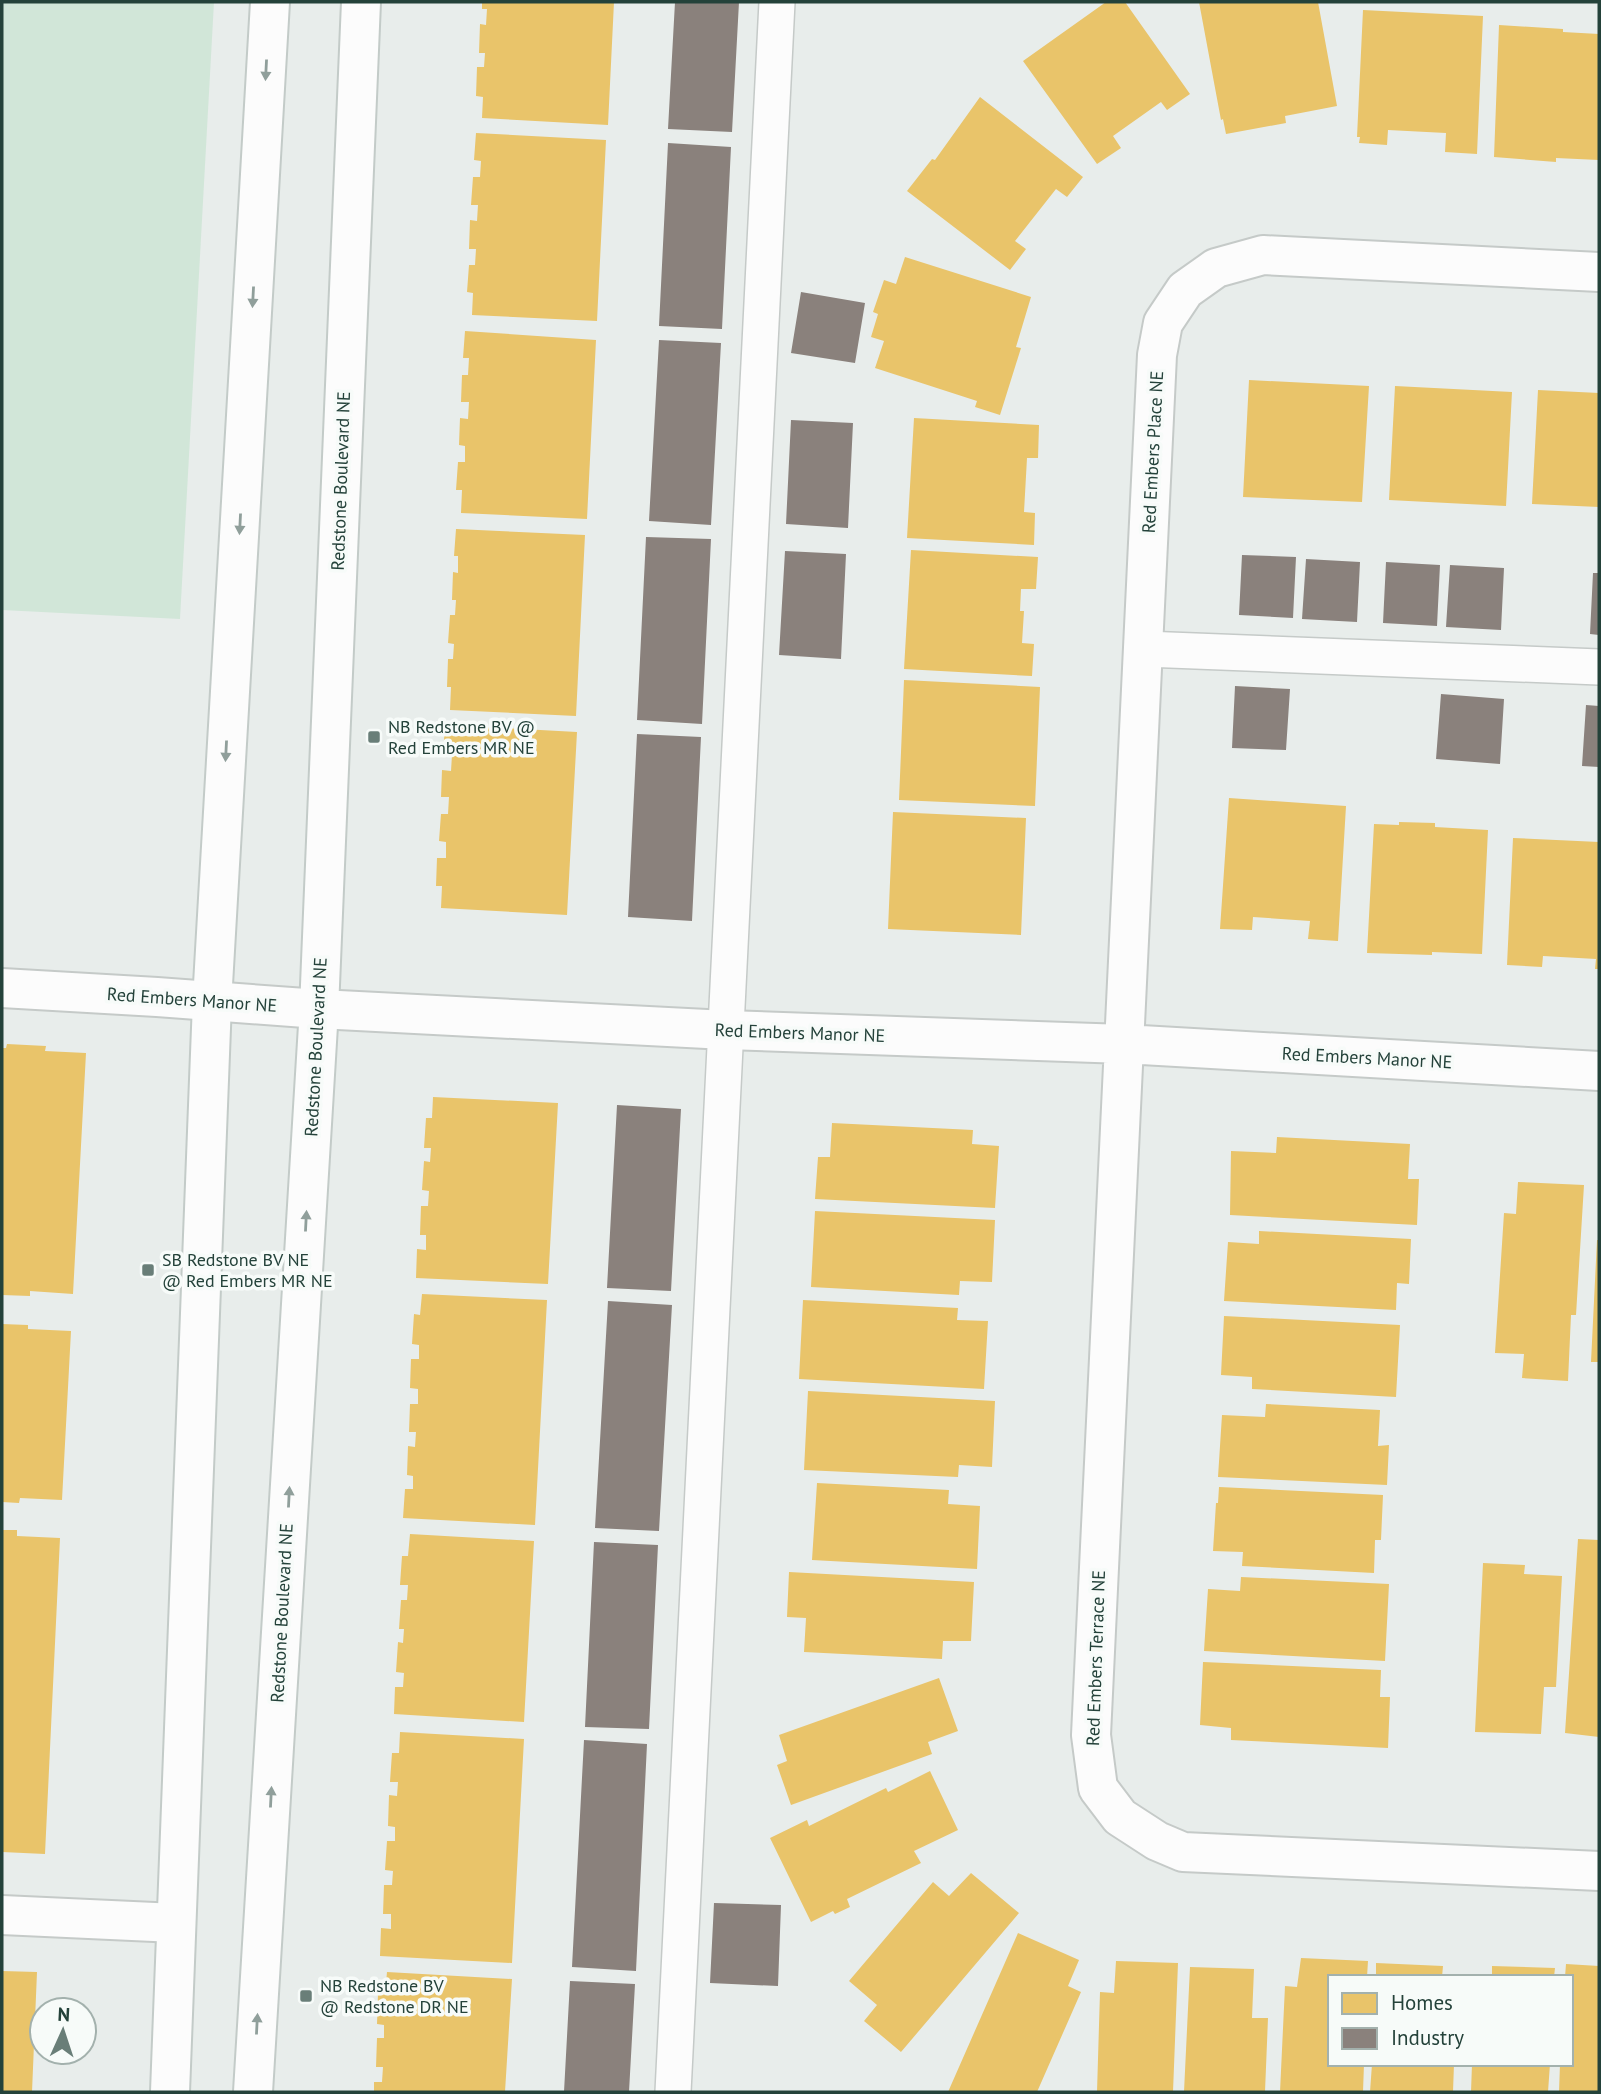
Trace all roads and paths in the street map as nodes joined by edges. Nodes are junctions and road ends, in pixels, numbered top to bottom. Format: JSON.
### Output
{"nodes":[{"id":1,"x":270,"y":2,"type":"edge"},
{"id":2,"x":361,"y":2,"type":"edge"},
{"id":3,"x":777,"y":2,"type":"edge"},
{"id":4,"x":1599,"y":272,"type":"edge"},
{"id":5,"x":1144,"y":649,"type":"junction"},
{"id":6,"x":1599,"y":667,"type":"edge"},
{"id":7,"x":2,"y":988,"type":"edge"},
{"id":8,"x":212,"y":1002,"type":"junction"},
{"id":9,"x":318,"y":1009,"type":"junction"},
{"id":10,"x":726,"y":1030,"type":"junction"},
{"id":11,"x":1124,"y":1044,"type":"junction"},
{"id":12,"x":1599,"y":1071,"type":"edge"},
{"id":13,"x":1599,"y":1871,"type":"edge"},
{"id":14,"x":2,"y":1915,"type":"edge"},
{"id":15,"x":176,"y":1923,"type":"junction"},
{"id":16,"x":170,"y":2092,"type":"edge"},
{"id":17,"x":253,"y":2092,"type":"edge"},
{"id":18,"x":673,"y":2092,"type":"edge"}],
"edges":[{"from":1,"to":8,"type":"street","one_way":true},
{"from":2,"to":9,"type":"street","name":"Redstone Boulevard NE"},
{"from":3,"to":10,"type":"lane"},
{"from":4,"to":5,"type":"street","name":"Red Embers Place NE"},
{"from":5,"to":6,"type":"lane"},
{"from":5,"to":11,"type":"street","name":"Red Embers Place NE"},
{"from":7,"to":8,"type":"street","name":"Red Embers Manor NE"},
{"from":8,"to":9,"type":"street","name":"Red Embers Manor NE"},
{"from":8,"to":15,"type":"street"},
{"from":9,"to":10,"type":"street","name":"Red Embers Manor NE"},
{"from":17,"to":9,"type":"street","name":"Redstone Boulevard NE","one_way":true},
{"from":10,"to":11,"type":"street","name":"Red Embers Manor NE"},
{"from":10,"to":18,"type":"lane"},
{"from":11,"to":12,"type":"street","name":"Red Embers Manor NE"},
{"from":11,"to":13,"type":"street","name":"Red Embers Terrace NE"},
{"from":14,"to":15,"type":"street"},
{"from":15,"to":16,"type":"street"}]}
